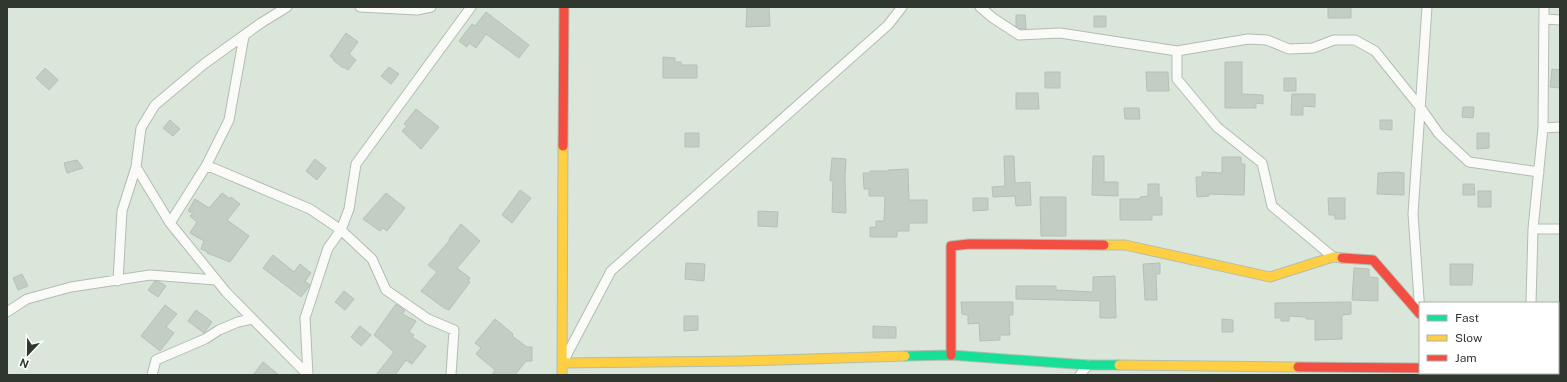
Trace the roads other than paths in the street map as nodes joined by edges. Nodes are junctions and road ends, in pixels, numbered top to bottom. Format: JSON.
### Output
{"nodes":[{"id":1,"x":287,"y":7,"type":"edge"},
{"id":2,"x":360,"y":7,"type":"edge"},
{"id":3,"x":431,"y":7,"type":"edge"},
{"id":4,"x":472,"y":7,"type":"edge"},
{"id":5,"x":564,"y":7,"type":"edge"},
{"id":6,"x":896,"y":7,"type":"edge"},
{"id":7,"x":902,"y":7,"type":"edge"},
{"id":8,"x":980,"y":7,"type":"edge"},
{"id":9,"x":1427,"y":7,"type":"edge"},
{"id":10,"x":1544,"y":7,"type":"edge"},
{"id":11,"x":1545,"y":20,"type":"junction"},
{"id":12,"x":1560,"y":20,"type":"edge"},
{"id":13,"x":888,"y":25,"type":"junction"},
{"id":14,"x":244,"y":36,"type":"junction"},
{"id":15,"x":1177,"y":51,"type":"junction"},
{"id":16,"x":1420,"y":106,"type":"junction"},
{"id":17,"x":1560,"y":127,"type":"edge"},
{"id":18,"x":1543,"y":128,"type":"junction"},
{"id":19,"x":206,"y":166,"type":"junction"},
{"id":20,"x":136,"y":167,"type":"junction"},
{"id":21,"x":1539,"y":172,"type":"junction"},
{"id":22,"x":170,"y":223,"type":"junction"},
{"id":23,"x":1533,"y":229,"type":"junction"},
{"id":24,"x":1560,"y":229,"type":"edge"},
{"id":25,"x":340,"y":230,"type":"junction"},
{"id":26,"x":1333,"y":257,"type":"junction"},
{"id":27,"x":216,"y":280,"type":"junction"},
{"id":28,"x":118,"y":281,"type":"junction"},
{"id":29,"x":1419,"y":302,"type":"edge"},
{"id":30,"x":1532,"y":302,"type":"edge"},
{"id":31,"x":7,"y":312,"type":"edge"},
{"id":32,"x":1419,"y":312,"type":"edge"},
{"id":33,"x":252,"y":319,"type":"junction"},
{"id":34,"x":951,"y":355,"type":"junction"},
{"id":35,"x":562,"y":363,"type":"junction"},
{"id":36,"x":1088,"y":365,"type":"junction"},
{"id":37,"x":1419,"y":368,"type":"edge"},
{"id":38,"x":153,"y":374,"type":"edge"},
{"id":39,"x":308,"y":375,"type":"edge"},
{"id":40,"x":451,"y":375,"type":"edge"},
{"id":41,"x":562,"y":375,"type":"edge"},
{"id":42,"x":1080,"y":375,"type":"edge"}],
"edges":[{"from":1,"to":14,"type":"street"},
{"from":2,"to":3,"type":"street"},
{"from":4,"to":25,"type":"street"},
{"from":5,"to":35,"type":"street"},
{"from":6,"to":13,"type":"street"},
{"from":7,"to":13,"type":"street"},
{"from":8,"to":15,"type":"street"},
{"from":9,"to":16,"type":"street"},
{"from":10,"to":11,"type":"street"},
{"from":11,"to":12,"type":"street"},
{"from":11,"to":18,"type":"street"},
{"from":13,"to":35,"type":"street"},
{"from":14,"to":19,"type":"street"},
{"from":14,"to":20,"type":"street"},
{"from":15,"to":16,"type":"street"},
{"from":15,"to":26,"type":"street"},
{"from":16,"to":21,"type":"street"},
{"from":16,"to":29,"type":"street"},
{"from":17,"to":18,"type":"street"},
{"from":18,"to":21,"type":"street"},
{"from":19,"to":22,"type":"street"},
{"from":19,"to":25,"type":"street"},
{"from":20,"to":22,"type":"street"},
{"from":20,"to":28,"type":"street"},
{"from":21,"to":23,"type":"street"},
{"from":22,"to":27,"type":"street"},
{"from":23,"to":24,"type":"street"},
{"from":23,"to":30,"type":"street"},
{"from":25,"to":39,"type":"street"},
{"from":25,"to":40,"type":"street"},
{"from":26,"to":32,"type":"street"},
{"from":26,"to":34,"type":"street"},
{"from":27,"to":28,"type":"street"},
{"from":27,"to":33,"type":"street"},
{"from":28,"to":31,"type":"street"},
{"from":33,"to":38,"type":"street"},
{"from":33,"to":39,"type":"street"},
{"from":34,"to":35,"type":"street"},
{"from":34,"to":36,"type":"street"},
{"from":35,"to":41,"type":"street"},
{"from":36,"to":37,"type":"street"},
{"from":36,"to":42,"type":"street"}]}
